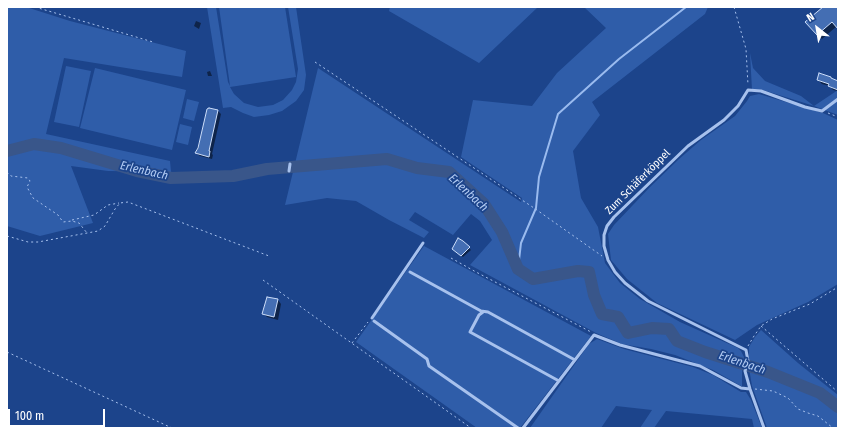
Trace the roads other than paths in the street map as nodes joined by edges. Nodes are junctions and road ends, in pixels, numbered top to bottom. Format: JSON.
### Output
{"nodes":[{"id":1,"x":838,"y":99,"type":"edge"},
{"id":2,"x":290,"y":164,"type":"dead end"},
{"id":3,"x":289,"y":171,"type":"dead end"},
{"id":4,"x":423,"y":243,"type":"dead end"},
{"id":5,"x":410,"y":272,"type":"dead end"},
{"id":6,"x":483,"y":312,"type":"junction"},
{"id":7,"x":575,"y":360,"type":"junction"},
{"id":8,"x":559,"y":382,"type":"junction"},
{"id":9,"x":750,"y":389,"type":"junction"},
{"id":10,"x":518,"y":428,"type":"edge"},
{"id":11,"x":524,"y":428,"type":"edge"},
{"id":12,"x":764,"y":428,"type":"edge"}],
"edges":[{"from":1,"to":9,"type":"lane","name":"Zum Schäferköppel"},
{"from":2,"to":3,"type":"lane"},
{"from":4,"to":10,"type":"lane"},
{"from":5,"to":6,"type":"lane"},
{"from":6,"to":7,"type":"lane"},
{"from":6,"to":8,"type":"lane"},
{"from":7,"to":8,"type":"lane"},
{"from":7,"to":9,"type":"lane"},
{"from":8,"to":11,"type":"lane"},
{"from":9,"to":12,"type":"lane"}]}
